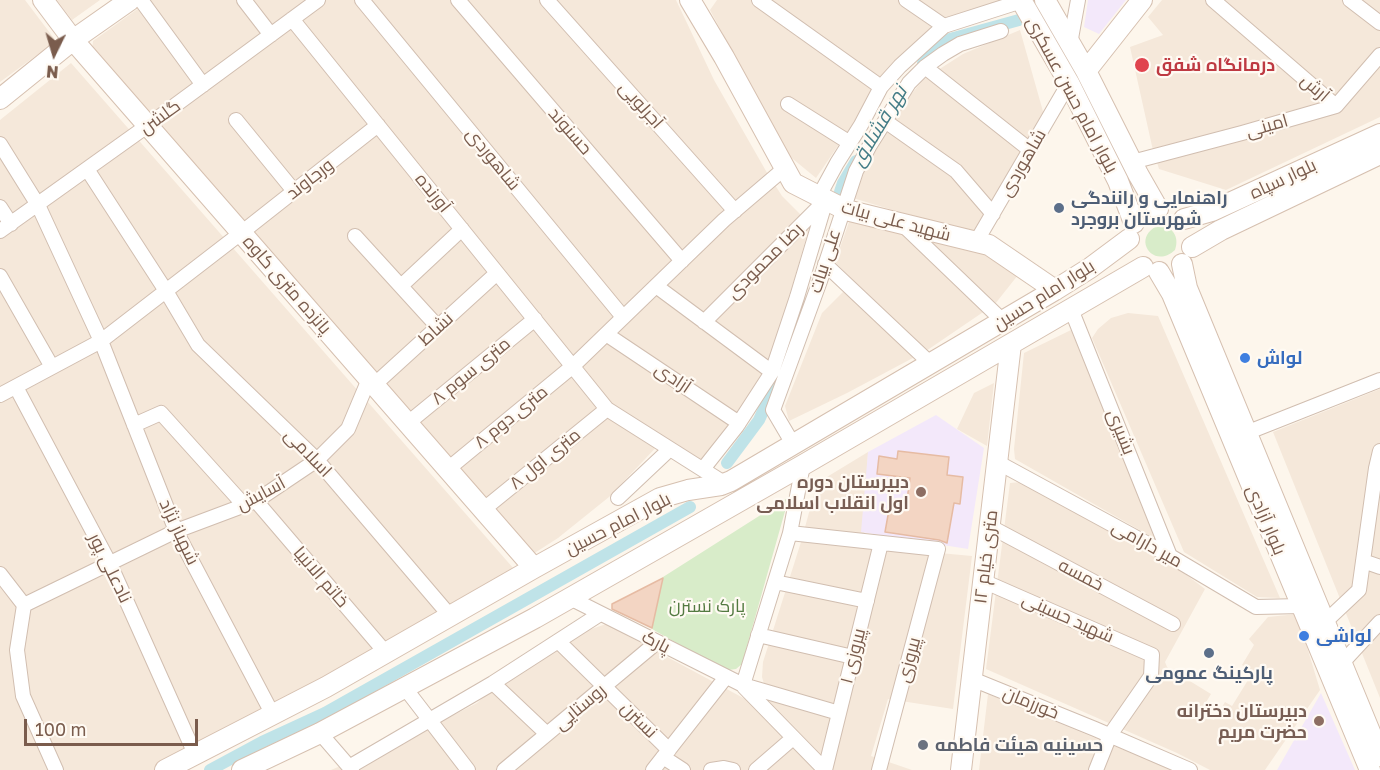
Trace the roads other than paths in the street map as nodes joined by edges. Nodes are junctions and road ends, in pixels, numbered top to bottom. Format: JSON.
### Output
{"nodes":[{"id":1,"x":43,"y":0,"type":"edge"},
{"id":2,"x":129,"y":0,"type":"edge"},
{"id":3,"x":141,"y":0,"type":"edge"},
{"id":4,"x":244,"y":0,"type":"edge"},
{"id":5,"x":318,"y":0,"type":"edge"},
{"id":6,"x":362,"y":0,"type":"edge"},
{"id":7,"x":458,"y":0,"type":"edge"},
{"id":8,"x":548,"y":0,"type":"edge"},
{"id":9,"x":759,"y":0,"type":"edge"},
{"id":10,"x":906,"y":0,"type":"edge"},
{"id":11,"x":1078,"y":0,"type":"edge"},
{"id":12,"x":1142,"y":0,"type":"edge"},
{"id":13,"x":1213,"y":0,"type":"edge"},
{"id":14,"x":1350,"y":0,"type":"edge"},
{"id":15,"x":1022,"y":1,"type":"edge"},
{"id":16,"x":697,"y":4,"type":"edge"},
{"id":17,"x":1050,"y":4,"type":"edge"},
{"id":18,"x":292,"y":19,"type":"junction"},
{"id":19,"x":1033,"y":20,"type":"junction"},
{"id":20,"x":1380,"y":23,"type":"edge"},
{"id":21,"x":944,"y":26,"type":"junction"},
{"id":22,"x":1001,"y":31,"type":"dead end"},
{"id":23,"x":272,"y":35,"type":"junction"},
{"id":24,"x":73,"y":40,"type":"junction"},
{"id":25,"x":1070,"y":44,"type":"junction"},
{"id":26,"x":1380,"y":55,"type":"edge"},
{"id":27,"x":925,"y":67,"type":"junction"},
{"id":28,"x":1086,"y":71,"type":"junction"},
{"id":29,"x":1070,"y":83,"type":"junction"},
{"id":30,"x":203,"y":85,"type":"junction"},
{"id":31,"x":881,"y":87,"type":"junction"},
{"id":32,"x":0,"y":99,"type":"edge"},
{"id":33,"x":788,"y":104,"type":"dead end"},
{"id":34,"x":1336,"y":106,"type":"junction"},
{"id":35,"x":236,"y":120,"type":"dead end"},
{"id":36,"x":885,"y":121,"type":"junction"},
{"id":37,"x":378,"y":125,"type":"junction"},
{"id":38,"x":147,"y":126,"type":"junction"},
{"id":39,"x":1380,"y":134,"type":"edge"},
{"id":40,"x":850,"y":143,"type":"junction"},
{"id":41,"x":0,"y":144,"type":"edge"},
{"id":42,"x":1030,"y":150,"type":"junction"},
{"id":43,"x":1380,"y":154,"type":"edge"},
{"id":44,"x":1132,"y":162,"type":"junction"},
{"id":45,"x":785,"y":168,"type":"junction"},
{"id":46,"x":87,"y":169,"type":"junction"},
{"id":47,"x":1308,"y":178,"type":"junction"},
{"id":48,"x":294,"y":191,"type":"junction"},
{"id":49,"x":829,"y":202,"type":"junction"},
{"id":50,"x":38,"y":205,"type":"junction"},
{"id":51,"x":0,"y":207,"type":"edge"},
{"id":52,"x":1158,"y":209,"type":"junction"},
{"id":53,"x":735,"y":211,"type":"junction"},
{"id":54,"x":993,"y":214,"type":"junction"},
{"id":55,"x":1184,"y":219,"type":"junction"},
{"id":56,"x":902,"y":224,"type":"junction"},
{"id":57,"x":5,"y":228,"type":"edge"},
{"id":58,"x":462,"y":229,"type":"junction"},
{"id":59,"x":1132,"y":231,"type":"junction"},
{"id":60,"x":241,"y":233,"type":"junction"},
{"id":61,"x":355,"y":236,"type":"dead end"},
{"id":62,"x":976,"y":242,"type":"junction"},
{"id":63,"x":1192,"y":247,"type":"junction"},
{"id":64,"x":682,"y":261,"type":"junction"},
{"id":65,"x":825,"y":264,"type":"junction"},
{"id":66,"x":1182,"y":264,"type":"junction"},
{"id":67,"x":1151,"y":270,"type":"junction"},
{"id":68,"x":497,"y":273,"type":"junction"},
{"id":69,"x":0,"y":276,"type":"edge"},
{"id":70,"x":401,"y":286,"type":"junction"},
{"id":71,"x":656,"y":286,"type":"junction"},
{"id":72,"x":1055,"y":290,"type":"junction"},
{"id":73,"x":166,"y":291,"type":"junction"},
{"id":74,"x":1071,"y":309,"type":"junction"},
{"id":75,"x":623,"y":318,"type":"junction"},
{"id":76,"x":535,"y":320,"type":"junction"},
{"id":77,"x":1004,"y":321,"type":"junction"},
{"id":78,"x":704,"y":322,"type":"junction"},
{"id":79,"x":438,"y":327,"type":"junction"},
{"id":80,"x":606,"y":334,"type":"junction"},
{"id":81,"x":101,"y":341,"type":"junction"},
{"id":82,"x":1011,"y":344,"type":"junction"},
{"id":83,"x":931,"y":364,"type":"junction"},
{"id":84,"x":573,"y":366,"type":"junction"},
{"id":85,"x":52,"y":368,"type":"junction"},
{"id":86,"x":772,"y":372,"type":"junction"},
{"id":87,"x":1380,"y":380,"type":"edge"},
{"id":88,"x":372,"y":382,"type":"junction"},
{"id":89,"x":16,"y":387,"type":"junction"},
{"id":90,"x":0,"y":396,"type":"edge"},
{"id":91,"x":607,"y":409,"type":"junction"},
{"id":92,"x":408,"y":423,"type":"junction"},
{"id":93,"x":740,"y":423,"type":"junction"},
{"id":94,"x":134,"y":425,"type":"junction"},
{"id":95,"x":1246,"y":433,"type":"junction"},
{"id":96,"x":793,"y":444,"type":"junction"},
{"id":97,"x":670,"y":449,"type":"junction"},
{"id":98,"x":1380,"y":451,"type":"edge"},
{"id":99,"x":317,"y":460,"type":"junction"},
{"id":100,"x":997,"y":462,"type":"junction"},
{"id":101,"x":802,"y":465,"type":"junction"},
{"id":102,"x":448,"y":469,"type":"junction"},
{"id":103,"x":703,"y":469,"type":"junction"},
{"id":104,"x":724,"y":483,"type":"junction"},
{"id":105,"x":690,"y":490,"type":"junction"},
{"id":106,"x":618,"y":498,"type":"dead end"},
{"id":107,"x":740,"y":501,"type":"junction"},
{"id":108,"x":250,"y":503,"type":"junction"},
{"id":109,"x":483,"y":509,"type":"junction"},
{"id":110,"x":700,"y":524,"type":"junction"},
{"id":111,"x":990,"y":526,"type":"junction"},
{"id":112,"x":177,"y":531,"type":"junction"},
{"id":113,"x":790,"y":533,"type":"junction"},
{"id":114,"x":881,"y":543,"type":"junction"},
{"id":115,"x":1170,"y":556,"type":"junction"},
{"id":116,"x":1363,"y":561,"type":"junction"},
{"id":117,"x":110,"y":564,"type":"junction"},
{"id":118,"x":1380,"y":567,"type":"edge"},
{"id":119,"x":534,"y":568,"type":"junction"},
{"id":120,"x":0,"y":574,"type":"edge"},
{"id":121,"x":983,"y":581,"type":"junction"},
{"id":122,"x":775,"y":582,"type":"junction"},
{"id":123,"x":570,"y":598,"type":"junction"},
{"id":124,"x":867,"y":601,"type":"junction"},
{"id":125,"x":24,"y":605,"type":"junction"},
{"id":126,"x":1302,"y":606,"type":"junction"},
{"id":127,"x":600,"y":614,"type":"junction"},
{"id":128,"x":451,"y":616,"type":"junction"},
{"id":129,"x":1325,"y":622,"type":"junction"},
{"id":130,"x":1380,"y":622,"type":"edge"},
{"id":131,"x":1173,"y":624,"type":"dead end"},
{"id":132,"x":758,"y":635,"type":"junction"},
{"id":133,"x":558,"y":641,"type":"junction"},
{"id":134,"x":656,"y":643,"type":"junction"},
{"id":135,"x":386,"y":652,"type":"junction"},
{"id":136,"x":853,"y":657,"type":"junction"},
{"id":137,"x":1342,"y":663,"type":"junction"},
{"id":138,"x":726,"y":677,"type":"junction"},
{"id":139,"x":972,"y":679,"type":"junction"},
{"id":140,"x":493,"y":683,"type":"junction"},
{"id":141,"x":604,"y":686,"type":"junction"},
{"id":142,"x":743,"y":686,"type":"junction"},
{"id":143,"x":405,"y":688,"type":"junction"},
{"id":144,"x":839,"y":713,"type":"junction"},
{"id":145,"x":273,"y":715,"type":"junction"},
{"id":146,"x":429,"y":720,"type":"junction"},
{"id":147,"x":1376,"y":731,"type":"edge"},
{"id":148,"x":320,"y":732,"type":"junction"},
{"id":149,"x":547,"y":734,"type":"junction"},
{"id":150,"x":1110,"y":735,"type":"junction"},
{"id":151,"x":793,"y":738,"type":"junction"},
{"id":152,"x":666,"y":753,"type":"junction"},
{"id":153,"x":195,"y":754,"type":"junction"},
{"id":154,"x":1380,"y":756,"type":"edge"},
{"id":155,"x":350,"y":768,"type":"edge"},
{"id":156,"x":963,"y":769,"type":"edge"},
{"id":157,"x":56,"y":770,"type":"edge"},
{"id":158,"x":165,"y":770,"type":"edge"},
{"id":159,"x":243,"y":770,"type":"edge"},
{"id":160,"x":468,"y":770,"type":"edge"},
{"id":161,"x":504,"y":770,"type":"edge"},
{"id":162,"x":652,"y":770,"type":"edge"},
{"id":163,"x":683,"y":770,"type":"edge"},
{"id":164,"x":711,"y":770,"type":"edge"},
{"id":165,"x":733,"y":770,"type":"edge"},
{"id":166,"x":756,"y":770,"type":"edge"},
{"id":167,"x":825,"y":770,"type":"edge"},
{"id":168,"x":879,"y":770,"type":"edge"},
{"id":169,"x":1096,"y":770,"type":"edge"},
{"id":170,"x":1190,"y":770,"type":"edge"},
{"id":171,"x":1370,"y":770,"type":"edge"}],
"edges":[{"from":1,"to":24,"type":"main road","name":"پانزده متری کاوه"},
{"from":2,"to":24,"type":"main road"},
{"from":3,"to":30,"type":"street"},
{"from":4,"to":23,"type":"street"},
{"from":5,"to":18,"type":"street","name":"گلشن"},
{"from":6,"to":75,"type":"street","name":"شاهوردی"},
{"from":7,"to":64,"type":"street","name":"حسنوند"},
{"from":8,"to":53,"type":"street","name":"آجرلویی"},
{"from":9,"to":31,"type":"street"},
{"from":10,"to":21,"type":"street"},
{"from":11,"to":25,"type":"street"},
{"from":12,"to":28,"type":"main road"},
{"from":13,"to":34,"type":"street","name":"آرش"},
{"from":14,"to":20,"type":"street"},
{"from":15,"to":19,"type":"main road","name":"بلوار امام حسن عسکری"},
{"from":15,"to":21,"type":"street"},
{"from":16,"to":45,"type":"main road","name":"شهید علی بیات"},
{"from":17,"to":19,"type":"main road"},
{"from":17,"to":25,"type":"main road","name":"بلوار امام حسن عسکری"},
{"from":18,"to":23,"type":"street","name":"گلشن"},
{"from":18,"to":37,"type":"street","name":"آورنده"},
{"from":19,"to":29,"type":"main road","name":"بلوار امام حسن عسکری"},
{"from":21,"to":31,"type":"street"},
{"from":22,"to":27,"type":"street","name":"علی بیات"},
{"from":23,"to":30,"type":"street","name":"گلشن"},
{"from":24,"to":32,"type":"main road"},
{"from":24,"to":38,"type":"main road","name":"پانزده متری کاوه"},
{"from":25,"to":28,"type":"main road","name":"بلوار امام حسن عسکری"},
{"from":26,"to":34,"type":"street"},
{"from":27,"to":36,"type":"street","name":"علی بیات"},
{"from":27,"to":42,"type":"street"},
{"from":28,"to":44,"type":"main road","name":"بلوار امام حسن عسکری"},
{"from":29,"to":42,"type":"street","name":"شاهوردی"},
{"from":29,"to":59,"type":"main road","name":"بلوار امام حسن عسکری"},
{"from":30,"to":38,"type":"street","name":"گلشن"},
{"from":31,"to":40,"type":"street"},
{"from":33,"to":40,"type":"street"},
{"from":34,"to":44,"type":"street","name":"امینی"},
{"from":35,"to":48,"type":"street"},
{"from":36,"to":49,"type":"street","name":"علی بیات"},
{"from":36,"to":54,"type":"street"},
{"from":37,"to":48,"type":"street","name":"ورجاوند"},
{"from":37,"to":58,"type":"street","name":"آورنده"},
{"from":38,"to":46,"type":"street","name":"گلشن"},
{"from":38,"to":60,"type":"main road","name":"پانزده متری کاوه"},
{"from":39,"to":47,"type":"main road","name":"بلوار سپاه"},
{"from":40,"to":49,"type":"street"},
{"from":41,"to":50,"type":"street","name":"شهباز نژاد"},
{"from":42,"to":54,"type":"street","name":"شاهوردی"},
{"from":43,"to":47,"type":"main road","name":"بلوار سپاه"},
{"from":44,"to":52,"type":"main road","name":"بلوار امام حسن عسکری"},
{"from":45,"to":49,"type":"main road","name":"شهید علی بیات"},
{"from":45,"to":53,"type":"street"},
{"from":46,"to":50,"type":"street","name":"گلشن"},
{"from":46,"to":73,"type":"street","name":"اسلامی"},
{"from":47,"to":55,"type":"main road","name":"بلوار سپاه"},
{"from":47,"to":63,"type":"main road","name":"بلوار سپاه"},
{"from":48,"to":60,"type":"street","name":"ورجاوند"},
{"from":49,"to":56,"type":"main road","name":"شهید علی بیات"},
{"from":49,"to":65,"type":"street","name":"علی بیات"},
{"from":49,"to":78,"type":"street","name":"رضا محمودی"},
{"from":49,"to":86,"type":"street","name":"علی بیات"},
{"from":50,"to":57,"type":"street","name":"گلشن"},
{"from":50,"to":81,"type":"street","name":"شهباز نژاد"},
{"from":51,"to":57,"type":"street"},
{"from":52,"to":55,"type":"main road"},
{"from":52,"to":59,"type":"main road"},
{"from":53,"to":64,"type":"street"},
{"from":54,"to":62,"type":"street","name":"شاهوردی"},
{"from":55,"to":63,"type":"main road"},
{"from":56,"to":62,"type":"main road","name":"شهید علی بیات"},
{"from":56,"to":77,"type":"street"},
{"from":58,"to":68,"type":"street","name":"آورنده"},
{"from":58,"to":70,"type":"street"},
{"from":59,"to":67,"type":"main road"},
{"from":59,"to":72,"type":"main road","name":"بلوار امام حسین"},
{"from":60,"to":73,"type":"street","name":"ورجاوند"},
{"from":60,"to":88,"type":"main road","name":"پانزده متری کاوه"},
{"from":61,"to":70,"type":"street"},
{"from":62,"to":72,"type":"main road","name":"شهید علی بیات"},
{"from":63,"to":66,"type":"main road"},
{"from":64,"to":71,"type":"street"},
{"from":65,"to":83,"type":"street"},
{"from":65,"to":96,"type":"street","name":"علی بیات"},
{"from":66,"to":67,"type":"main road"},
{"from":66,"to":95,"type":"main road","name":"بلوار آزادی"},
{"from":67,"to":74,"type":"main road","name":"بلوار امام حسین"},
{"from":67,"to":126,"type":"main road","name":"بلوار آزادی"},
{"from":68,"to":76,"type":"street","name":"آورنده"},
{"from":68,"to":79,"type":"street","name":"نشاط"},
{"from":69,"to":85,"type":"street"},
{"from":70,"to":79,"type":"street"},
{"from":71,"to":75,"type":"street"},
{"from":71,"to":78,"type":"street"},
{"from":72,"to":77,"type":"main road","name":"بلوار امام حسین"},
{"from":73,"to":81,"type":"street","name":"ورجاوند"},
{"from":73,"to":99,"type":"street","name":"اسلامی"},
{"from":74,"to":82,"type":"main road","name":"بلوار امام حسین"},
{"from":74,"to":115,"type":"street","name":"بشیری"},
{"from":75,"to":80,"type":"street"},
{"from":76,"to":84,"type":"street","name":"آورنده"},
{"from":76,"to":92,"type":"street","name":"۸ متری سوم"},
{"from":77,"to":83,"type":"main road","name":"بلوار امام حسین"},
{"from":78,"to":86,"type":"street"},
{"from":79,"to":88,"type":"street","name":"نشاط"},
{"from":80,"to":84,"type":"street"},
{"from":80,"to":93,"type":"street","name":"آزادی"},
{"from":81,"to":85,"type":"street","name":"ورجاوند"},
{"from":81,"to":94,"type":"street","name":"شهباز نژاد"},
{"from":82,"to":100,"type":"main road","name":"۱۲ متری خیام"},
{"from":82,"to":101,"type":"main road","name":"بلوار امام حسین"},
{"from":83,"to":96,"type":"main road","name":"بلوار امام حسین"},
{"from":84,"to":91,"type":"street","name":"آورنده"},
{"from":84,"to":102,"type":"street","name":"۸ متری دوم"},
{"from":85,"to":89,"type":"street","name":"ورجاوند"},
{"from":86,"to":93,"type":"street","name":"علی بیات"},
{"from":87,"to":95,"type":"street"},
{"from":88,"to":92,"type":"main road","name":"پانزده متری کاوه"},
{"from":88,"to":99,"type":"street","name":"آسایش"},
{"from":89,"to":90,"type":"street","name":"ورجاوند"},
{"from":89,"to":117,"type":"street","name":"نادعلی پور"},
{"from":91,"to":97,"type":"street","name":"آورنده"},
{"from":91,"to":109,"type":"street","name":"۸ متری اول"},
{"from":92,"to":102,"type":"main road","name":"پانزده متری کاوه"},
{"from":93,"to":103,"type":"street","name":"علی بیات"},
{"from":94,"to":108,"type":"street","name":"خاتم الانبیا"},
{"from":94,"to":112,"type":"street","name":"شهباز نژاد"},
{"from":95,"to":129,"type":"main road","name":"بلوار آزادی"},
{"from":96,"to":104,"type":"main road","name":"بلوار امام حسین"},
{"from":97,"to":103,"type":"street","name":"آورنده"},
{"from":97,"to":106,"type":"street"},
{"from":98,"to":116,"type":"street"},
{"from":99,"to":108,"type":"street","name":"آسایش"},
{"from":99,"to":128,"type":"street","name":"اسلامی"},
{"from":100,"to":111,"type":"main road","name":"۱۲ متری خیام"},
{"from":100,"to":115,"type":"street","name":"میر دارامی"},
{"from":101,"to":107,"type":"main road","name":"بلوار امام حسین"},
{"from":101,"to":113,"type":"street"},
{"from":102,"to":109,"type":"main road","name":"پانزده متری کاوه"},
{"from":103,"to":104,"type":"street","name":"آورنده"},
{"from":104,"to":105,"type":"main road","name":"بلوار امام حسین"},
{"from":104,"to":107,"type":"main road"},
{"from":105,"to":110,"type":"main road"},
{"from":105,"to":119,"type":"main road","name":"بلوار امام حسین"},
{"from":107,"to":110,"type":"main road","name":"بلوار امام حسین"},
{"from":108,"to":112,"type":"street","name":"آسایش"},
{"from":108,"to":135,"type":"street","name":"خاتم الانبیا"},
{"from":109,"to":119,"type":"main road","name":"پانزده متری کاوه"},
{"from":110,"to":123,"type":"main road","name":"بلوار امام حسین"},
{"from":111,"to":121,"type":"main road","name":"۱۲ متری خیام"},
{"from":111,"to":131,"type":"street","name":"خمسه"},
{"from":112,"to":117,"type":"street","name":"آسایش"},
{"from":112,"to":145,"type":"street","name":"شهباز نژاد"},
{"from":113,"to":114,"type":"street"},
{"from":113,"to":122,"type":"street"},
{"from":114,"to":124,"type":"street","name":"پیروزی ۱"},
{"from":114,"to":168,"type":"street","name":"پیروزی"},
{"from":115,"to":126,"type":"street","name":"میر دارامی"},
{"from":116,"to":118,"type":"street"},
{"from":116,"to":129,"type":"street"},
{"from":117,"to":125,"type":"street","name":"آسایش"},
{"from":117,"to":153,"type":"street","name":"نادعلی پور"},
{"from":119,"to":128,"type":"main road","name":"بلوار امام حسین"},
{"from":120,"to":125,"type":"street"},
{"from":121,"to":139,"type":"main road","name":"۱۲ متری خیام"},
{"from":121,"to":150,"type":"street","name":"شهید حسینی"},
{"from":122,"to":124,"type":"street"},
{"from":122,"to":132,"type":"street"},
{"from":123,"to":127,"type":"street","name":"پارک"},
{"from":123,"to":143,"type":"main road","name":"بلوار امام حسین"},
{"from":124,"to":136,"type":"street","name":"پیروزی ۱"},
{"from":125,"to":157,"type":"street"},
{"from":126,"to":171,"type":"main road","name":"بلوار آزادی"},
{"from":127,"to":133,"type":"street"},
{"from":127,"to":134,"type":"street","name":"پارک"},
{"from":128,"to":135,"type":"main road","name":"بلوار امام حسین"},
{"from":129,"to":137,"type":"main road","name":"بلوار آزادی"},
{"from":130,"to":137,"type":"street"},
{"from":132,"to":136,"type":"street"},
{"from":132,"to":142,"type":"street"},
{"from":133,"to":140,"type":"street"},
{"from":133,"to":141,"type":"street","name":"نسترن"},
{"from":134,"to":138,"type":"street","name":"پارک"},
{"from":134,"to":141,"type":"street","name":"روستایی"},
{"from":135,"to":145,"type":"main road","name":"بلوار امام حسین"},
{"from":136,"to":144,"type":"street","name":"پیروزی ۱"},
{"from":137,"to":147,"type":"main road","name":"بلوار آزادی"},
{"from":138,"to":142,"type":"street","name":"پارک"},
{"from":138,"to":152,"type":"street"},
{"from":139,"to":150,"type":"street","name":"خورزمان"},
{"from":139,"to":156,"type":"main road","name":"۱۲ متری خیام"},
{"from":140,"to":146,"type":"street"},
{"from":140,"to":149,"type":"street"},
{"from":141,"to":149,"type":"street","name":"روستایی"},
{"from":141,"to":152,"type":"street","name":"نسترن"},
{"from":142,"to":144,"type":"street"},
{"from":142,"to":151,"type":"street"},
{"from":143,"to":146,"type":"street"},
{"from":143,"to":148,"type":"main road","name":"بلوار امام حسین"},
{"from":144,"to":167,"type":"street","name":"پیروزی ۱"},
{"from":145,"to":153,"type":"main road","name":"بلوار امام حسین"},
{"from":146,"to":155,"type":"street"},
{"from":146,"to":160,"type":"street"},
{"from":147,"to":154,"type":"main road","name":"بلوار آزادی"},
{"from":148,"to":155,"type":"street"},
{"from":148,"to":159,"type":"main road","name":"بلوار امام حسین"},
{"from":149,"to":161,"type":"street","name":"روستایی"},
{"from":150,"to":169,"type":"street"},
{"from":150,"to":170,"type":"street","name":"خورزمان"},
{"from":151,"to":166,"type":"street"},
{"from":151,"to":167,"type":"street"},
{"from":152,"to":162,"type":"street"},
{"from":152,"to":163,"type":"street","name":"نسترن"},
{"from":153,"to":158,"type":"main road","name":"بلوار امام حسین"},
{"from":164,"to":165,"type":"street"}]}
